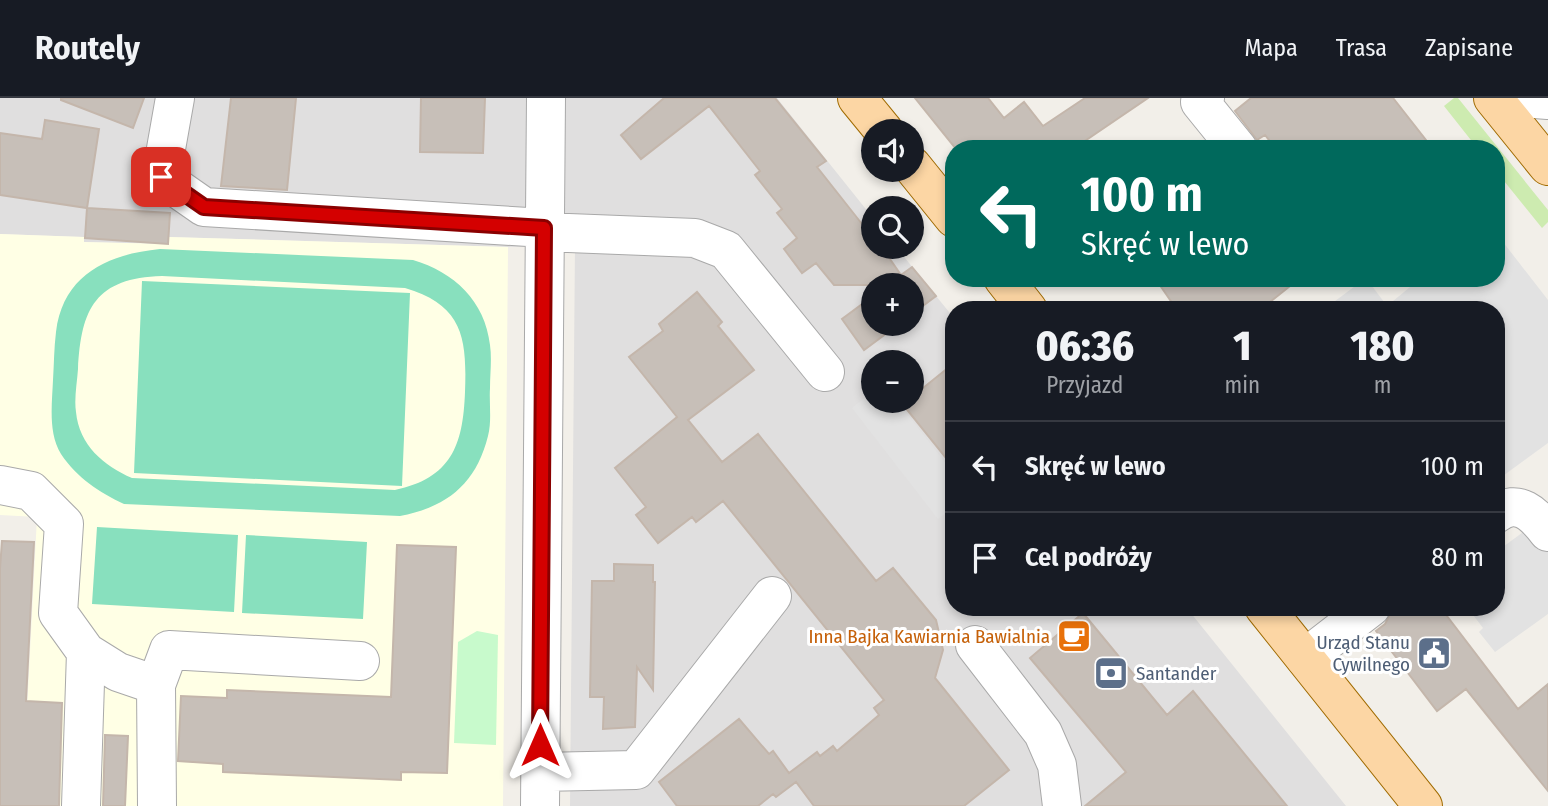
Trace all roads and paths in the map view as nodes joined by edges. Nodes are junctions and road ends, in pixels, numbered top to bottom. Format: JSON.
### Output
{"nodes":[{"id":1,"x":175,"y":98,"type":"edge"},
{"id":2,"x":546,"y":98,"type":"edge"},
{"id":3,"x":857,"y":98,"type":"edge"},
{"id":4,"x":1205,"y":98,"type":"edge"},
{"id":5,"x":1493,"y":98,"type":"edge"},
{"id":6,"x":1522,"y":98,"type":"edge"},
{"id":7,"x":1548,"y":100,"type":"edge"},
{"id":8,"x":874,"y":119,"type":"edge"},
{"id":9,"x":1231,"y":140,"type":"edge"},
{"id":10,"x":1548,"y":166,"type":"edge"},
{"id":11,"x":924,"y":181,"type":"edge"},
{"id":12,"x":945,"y":207,"type":"edge"},
{"id":13,"x":544,"y":230,"type":"junction"},
{"id":14,"x":1010,"y":287,"type":"edge"},
{"id":15,"x":1021,"y":301,"type":"edge"},
{"id":16,"x":825,"y":372,"type":"dead end"},
{"id":17,"x":0,"y":485,"type":"edge"},
{"id":18,"x":1505,"y":510,"type":"edge"},
{"id":19,"x":1548,"y":532,"type":"edge"},
{"id":20,"x":772,"y":596,"type":"dead end"},
{"id":21,"x":1271,"y":616,"type":"edge"},
{"id":22,"x":1359,"y":616,"type":"edge"},
{"id":23,"x":975,"y":645,"type":"dead end"},
{"id":24,"x":86,"y":652,"type":"junction"},
{"id":25,"x":1304,"y":658,"type":"junction"},
{"id":26,"x":360,"y":661,"type":"dead end"},
{"id":27,"x":156,"y":685,"type":"junction"},
{"id":28,"x":540,"y":789,"type":"edge"},
{"id":29,"x":81,"y":806,"type":"edge"},
{"id":30,"x":157,"y":806,"type":"edge"},
{"id":31,"x":1062,"y":806,"type":"edge"},
{"id":32,"x":1423,"y":806,"type":"edge"}],
"edges":[{"from":1,"to":13,"type":"street"},
{"from":2,"to":13,"type":"street"},
{"from":3,"to":8,"type":"main road"},
{"from":4,"to":9,"type":"street"},
{"from":5,"to":10,"type":"main road"},
{"from":6,"to":7,"type":"street"},
{"from":11,"to":12,"type":"main road"},
{"from":13,"to":16,"type":"street"},
{"from":13,"to":28,"type":"street"},
{"from":14,"to":15,"type":"main road"},
{"from":17,"to":24,"type":"street"},
{"from":18,"to":19,"type":"street"},
{"from":20,"to":28,"type":"street"},
{"from":21,"to":25,"type":"main road"},
{"from":22,"to":25,"type":"street"},
{"from":23,"to":31,"type":"street"},
{"from":24,"to":27,"type":"street"},
{"from":24,"to":29,"type":"street"},
{"from":25,"to":32,"type":"main road"},
{"from":26,"to":27,"type":"street"},
{"from":27,"to":30,"type":"street"}]}
